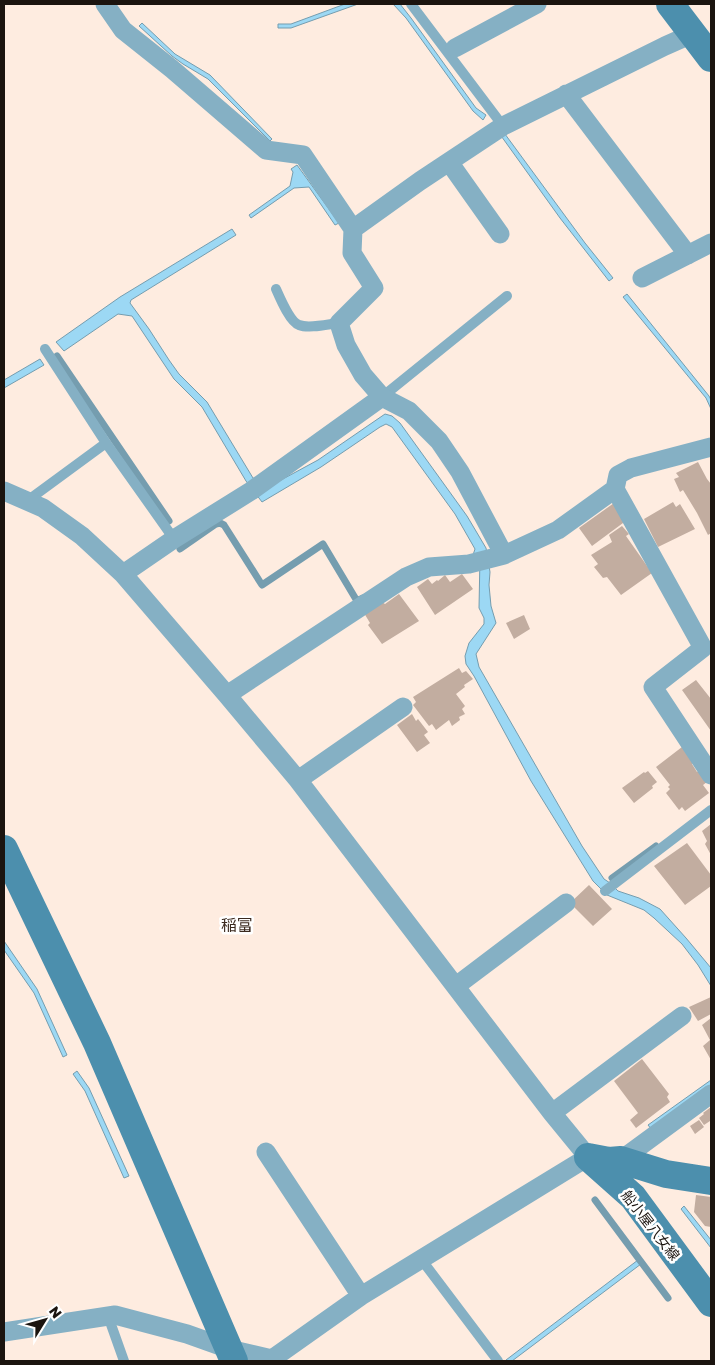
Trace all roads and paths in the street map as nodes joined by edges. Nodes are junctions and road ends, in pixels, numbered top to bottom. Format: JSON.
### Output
{"nodes":[{"id":1,"x":105,"y":4,"type":"edge"},
{"id":2,"x":411,"y":4,"type":"edge"},
{"id":3,"x":537,"y":4,"type":"edge"},
{"id":4,"x":670,"y":4,"type":"edge"},
{"id":5,"x":692,"y":34,"type":"junction"},
{"id":6,"x":455,"y":48,"type":"dead end"},
{"id":7,"x":711,"y":58,"type":"edge"},
{"id":8,"x":566,"y":94,"type":"junction"},
{"id":9,"x":503,"y":126,"type":"junction"},
{"id":10,"x":449,"y":162,"type":"junction"},
{"id":11,"x":354,"y":229,"type":"junction"},
{"id":12,"x":500,"y":234,"type":"dead end"},
{"id":13,"x":710,"y":245,"type":"edge"},
{"id":14,"x":688,"y":255,"type":"junction"},
{"id":15,"x":642,"y":278,"type":"dead end"},
{"id":16,"x":276,"y":289,"type":"dead end"},
{"id":17,"x":507,"y":296,"type":"dead end"},
{"id":18,"x":339,"y":323,"type":"junction"},
{"id":19,"x":45,"y":349,"type":"dead end"},
{"id":20,"x":382,"y":397,"type":"junction"},
{"id":21,"x":106,"y":443,"type":"junction"},
{"id":22,"x":711,"y":447,"type":"edge"},
{"id":23,"x":615,"y":489,"type":"junction"},
{"id":24,"x":4,"y":491,"type":"edge"},
{"id":25,"x":27,"y":501,"type":"junction"},
{"id":26,"x":174,"y":539,"type":"junction"},
{"id":27,"x":491,"y":558,"type":"junction"},
{"id":28,"x":123,"y":574,"type":"junction"},
{"id":29,"x":707,"y":645,"type":"edge"},
{"id":30,"x":227,"y":695,"type":"junction"},
{"id":31,"x":403,"y":707,"type":"dead end"},
{"id":32,"x":711,"y":775,"type":"edge"},
{"id":33,"x":298,"y":780,"type":"junction"},
{"id":34,"x":711,"y":810,"type":"edge"},
{"id":35,"x":4,"y":849,"type":"edge"},
{"id":36,"x":605,"y":891,"type":"dead end"},
{"id":37,"x":566,"y":903,"type":"dead end"},
{"id":38,"x":456,"y":986,"type":"junction"},
{"id":39,"x":682,"y":1016,"type":"dead end"},
{"id":40,"x":711,"y":1094,"type":"edge"},
{"id":41,"x":552,"y":1113,"type":"junction"},
{"id":42,"x":266,"y":1152,"type":"dead end"},
{"id":43,"x":588,"y":1157,"type":"junction"},
{"id":44,"x":621,"y":1160,"type":"junction"},
{"id":45,"x":711,"y":1181,"type":"edge"},
{"id":46,"x":421,"y":1259,"type":"junction"},
{"id":47,"x":361,"y":1296,"type":"junction"},
{"id":48,"x":711,"y":1303,"type":"edge"},
{"id":49,"x":108,"y":1316,"type":"junction"},
{"id":50,"x":4,"y":1332,"type":"edge"},
{"id":51,"x":232,"y":1355,"type":"edge"},
{"id":52,"x":273,"y":1360,"type":"edge"},
{"id":53,"x":124,"y":1361,"type":"edge"},
{"id":54,"x":498,"y":1361,"type":"edge"}],
"edges":[{"from":1,"to":11,"type":"street"},
{"from":2,"to":9,"type":"lane"},
{"from":3,"to":6,"type":"street"},
{"from":4,"to":5,"type":"street"},
{"from":5,"to":7,"type":"street"},
{"from":5,"to":8,"type":"street"},
{"from":8,"to":9,"type":"street"},
{"from":8,"to":14,"type":"street"},
{"from":9,"to":10,"type":"street"},
{"from":10,"to":11,"type":"street"},
{"from":10,"to":12,"type":"street"},
{"from":11,"to":18,"type":"street"},
{"from":13,"to":14,"type":"street"},
{"from":14,"to":15,"type":"street"},
{"from":16,"to":18,"type":"lane"},
{"from":17,"to":20,"type":"lane"},
{"from":18,"to":20,"type":"street"},
{"from":19,"to":21,"type":"lane"},
{"from":20,"to":26,"type":"street"},
{"from":20,"to":27,"type":"street"},
{"from":21,"to":25,"type":"lane"},
{"from":21,"to":26,"type":"lane"},
{"from":22,"to":23,"type":"street"},
{"from":23,"to":27,"type":"street"},
{"from":23,"to":29,"type":"street"},
{"from":24,"to":25,"type":"street"},
{"from":25,"to":28,"type":"street"},
{"from":26,"to":28,"type":"street"},
{"from":27,"to":30,"type":"street"},
{"from":28,"to":30,"type":"street"},
{"from":29,"to":32,"type":"street"},
{"from":30,"to":33,"type":"street"},
{"from":31,"to":33,"type":"street"},
{"from":33,"to":38,"type":"street"},
{"from":34,"to":36,"type":"lane"},
{"from":35,"to":51,"type":"street"},
{"from":37,"to":38,"type":"street"},
{"from":38,"to":41,"type":"street"},
{"from":39,"to":41,"type":"street"},
{"from":40,"to":44,"type":"street"},
{"from":41,"to":43,"type":"street"},
{"from":42,"to":47,"type":"street"},
{"from":43,"to":44,"type":"street"},
{"from":43,"to":46,"type":"street"},
{"from":43,"to":48,"type":"street","name":"船小屋八女線"},
{"from":44,"to":45,"type":"street"},
{"from":46,"to":47,"type":"street"},
{"from":46,"to":54,"type":"lane"},
{"from":47,"to":52,"type":"street"},
{"from":49,"to":50,"type":"street"},
{"from":49,"to":51,"type":"street"},
{"from":49,"to":53,"type":"lane"},
{"from":51,"to":52,"type":"street"}]}
